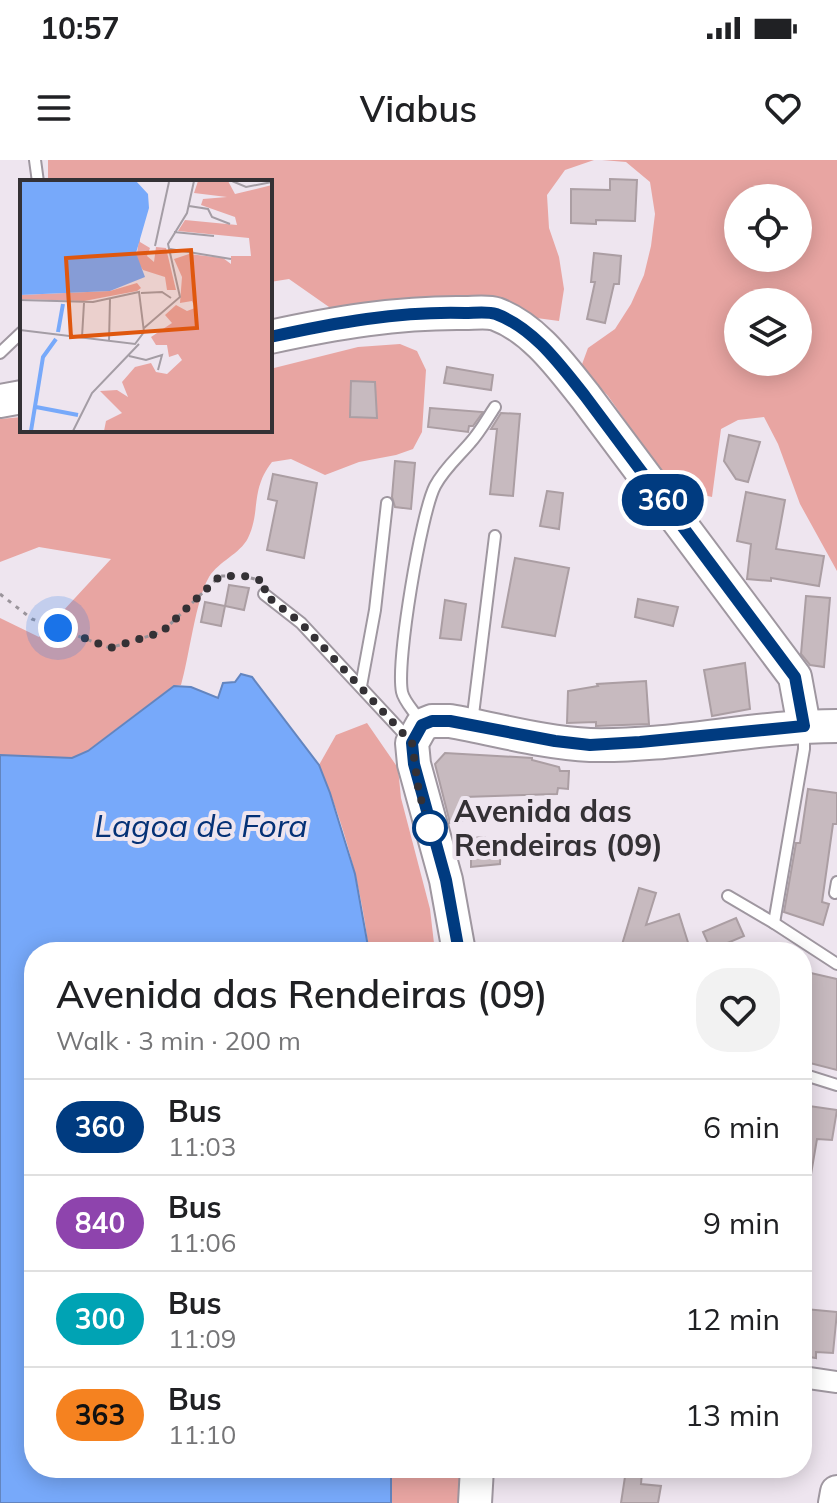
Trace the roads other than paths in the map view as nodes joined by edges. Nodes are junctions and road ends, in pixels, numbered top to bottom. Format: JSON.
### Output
{"nodes":[{"id":1,"x":35,"y":160,"type":"edge"},
{"id":2,"x":38,"y":180,"type":"edge"},
{"id":3,"x":20,"y":334,"type":"edge"},
{"id":4,"x":272,"y":337,"type":"edge"},
{"id":5,"x":0,"y":353,"type":"edge"},
{"id":6,"x":20,"y":397,"type":"edge"},
{"id":7,"x":0,"y":401,"type":"edge"},
{"id":8,"x":495,"y":407,"type":"dead end"},
{"id":9,"x":387,"y":503,"type":"dead end"},
{"id":10,"x":495,"y":536,"type":"dead end"},
{"id":11,"x":264,"y":594,"type":"road end"},
{"id":12,"x":361,"y":686,"type":"junction"},
{"id":13,"x":472,"y":725,"type":"junction"},
{"id":14,"x":804,"y":726,"type":"junction"},
{"id":15,"x":837,"y":726,"type":"edge"},
{"id":16,"x":417,"y":734,"type":"junction"},
{"id":17,"x":728,"y":896,"type":"dead end"},
{"id":18,"x":774,"y":923,"type":"junction"},
{"id":19,"x":457,"y":942,"type":"edge"},
{"id":20,"x":803,"y":942,"type":"edge"},
{"id":21,"x":812,"y":948,"type":"edge"},
{"id":22,"x":837,"y":964,"type":"edge"},
{"id":23,"x":812,"y":1077,"type":"edge"},
{"id":24,"x":837,"y":1085,"type":"edge"},
{"id":25,"x":812,"y":1378,"type":"edge"},
{"id":26,"x":837,"y":1382,"type":"edge"},
{"id":27,"x":476,"y":1478,"type":"edge"},
{"id":28,"x":837,"y":1492,"type":"edge"},
{"id":29,"x":475,"y":1503,"type":"edge"},
{"id":30,"x":835,"y":1503,"type":"edge"}],
"edges":[{"from":1,"to":2,"type":"lane"},
{"from":3,"to":5,"type":"lane"},
{"from":4,"to":14,"type":"main road"},
{"from":6,"to":7,"type":"main road"},
{"from":8,"to":16,"type":"lane"},
{"from":9,"to":12,"type":"lane"},
{"from":10,"to":13,"type":"lane"},
{"from":11,"to":12,"type":"lane"},
{"from":12,"to":16,"type":"lane"},
{"from":13,"to":14,"type":"main road"},
{"from":13,"to":16,"type":"main road"},
{"from":14,"to":15,"type":"main road"},
{"from":14,"to":18,"type":"lane"},
{"from":16,"to":19,"type":"main road"},
{"from":17,"to":18,"type":"lane"},
{"from":18,"to":20,"type":"lane"},
{"from":21,"to":22,"type":"lane"},
{"from":23,"to":24,"type":"lane"},
{"from":25,"to":26,"type":"street"},
{"from":27,"to":29,"type":"main road"},
{"from":28,"to":30,"type":"main road"}]}
